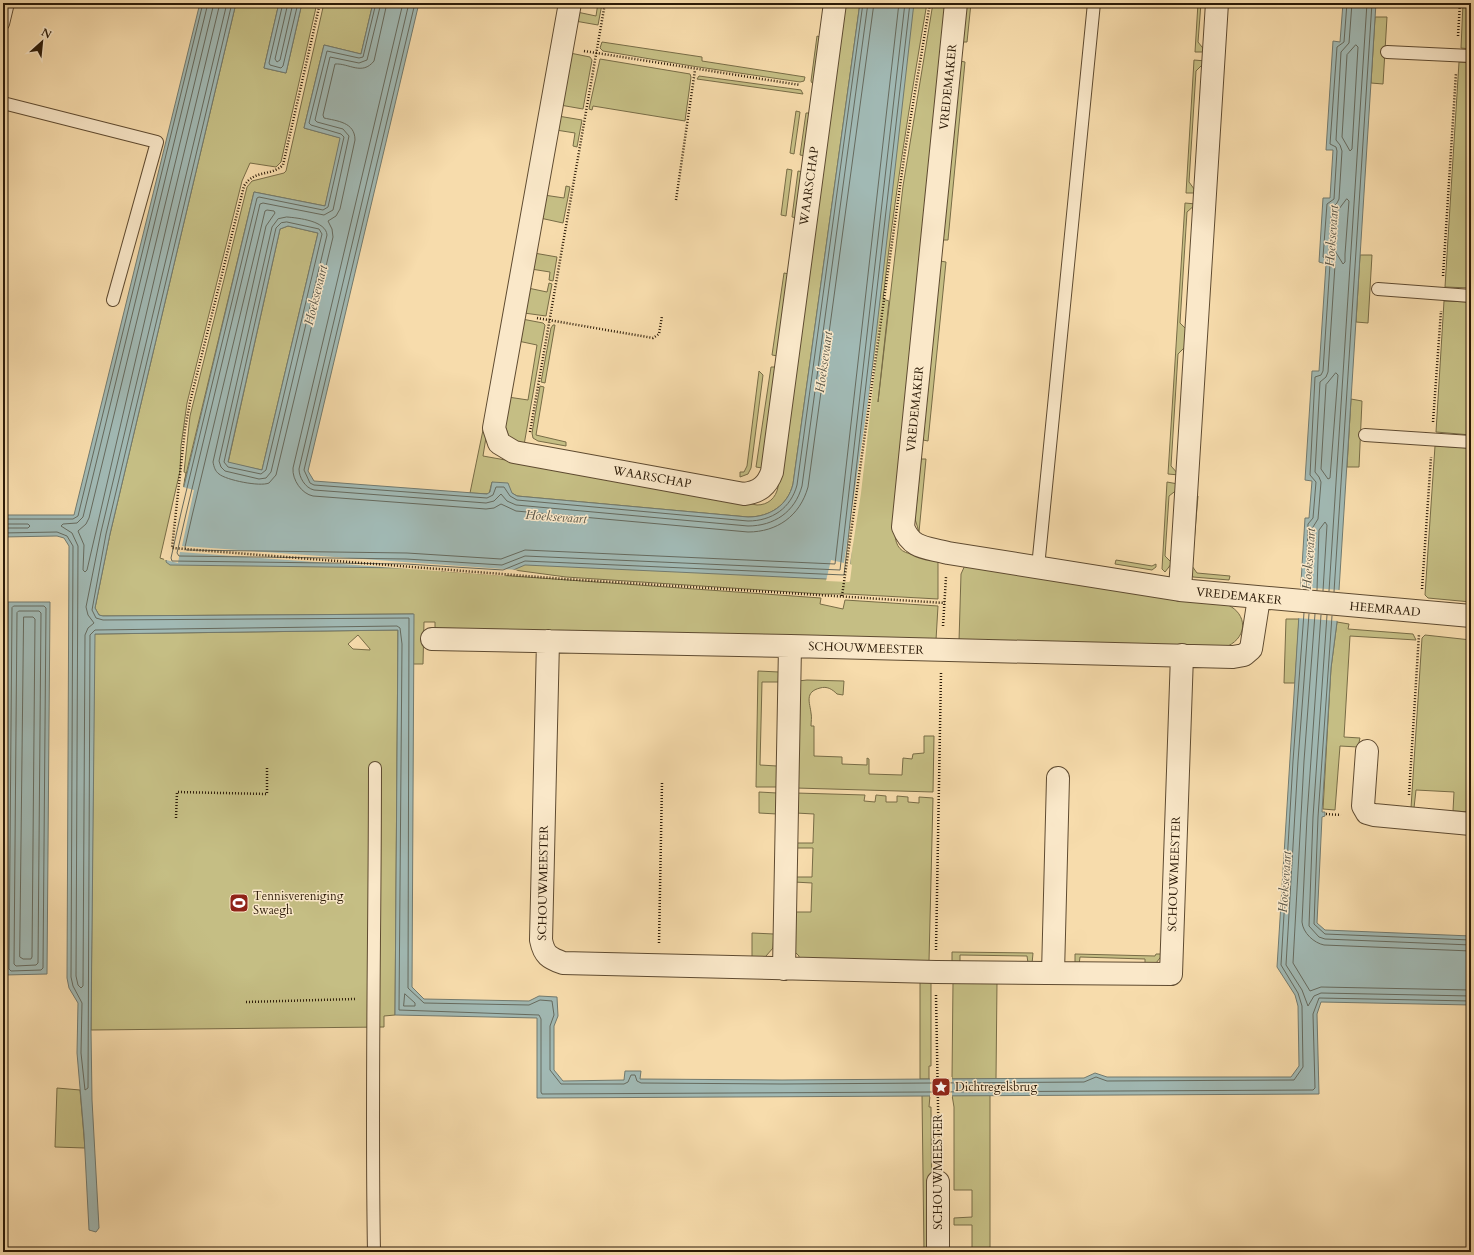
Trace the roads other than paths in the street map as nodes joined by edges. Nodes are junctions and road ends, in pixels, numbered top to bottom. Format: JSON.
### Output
{"nodes":[{"id":1,"x":8,"y":3,"type":"edge"},
{"id":2,"x":570,"y":3,"type":"edge"},
{"id":3,"x":835,"y":3,"type":"edge"},
{"id":4,"x":956,"y":3,"type":"edge"},
{"id":5,"x":1094,"y":3,"type":"edge"},
{"id":6,"x":1217,"y":3,"type":"edge"},
{"id":7,"x":3,"y":24,"type":"edge"},
{"id":8,"x":1387,"y":52,"type":"dead end"},
{"id":9,"x":1471,"y":56,"type":"edge"},
{"id":10,"x":3,"y":103,"type":"edge"},
{"id":11,"x":1378,"y":289,"type":"dead end"},
{"id":12,"x":1471,"y":296,"type":"edge"},
{"id":13,"x":112,"y":300,"type":"dead end"},
{"id":14,"x":1365,"y":435,"type":"dead end"},
{"id":15,"x":1471,"y":442,"type":"edge"},
{"id":16,"x":1038,"y":567,"type":"junction"},
{"id":17,"x":1180,"y":590,"type":"junction"},
{"id":18,"x":1259,"y":598,"type":"junction"},
{"id":19,"x":1298,"y":602,"type":"joint"},
{"id":20,"x":1471,"y":616,"type":"edge"},
{"id":21,"x":432,"y":640,"type":"dead end"},
{"id":22,"x":548,"y":641,"type":"junction"},
{"id":23,"x":790,"y":646,"type":"junction"},
{"id":24,"x":1182,"y":655,"type":"junction"},
{"id":25,"x":1367,"y":752,"type":"dead end"},
{"id":26,"x":375,"y":768,"type":"dead end"},
{"id":27,"x":1058,"y":778,"type":"dead end"},
{"id":28,"x":1471,"y":824,"type":"edge"},
{"id":29,"x":784,"y":969,"type":"junction"},
{"id":30,"x":1053,"y":973,"type":"junction"},
{"id":31,"x":938,"y":1182,"type":"road end"},
{"id":32,"x":374,"y":1252,"type":"edge"},
{"id":33,"x":938,"y":1252,"type":"edge"}],
"edges":[{"from":1,"to":7,"type":"lane"},
{"from":2,"to":3,"type":"street","name":"WAARSCHAP"},
{"from":4,"to":16,"type":"street","name":"VREDEMAKER"},
{"from":5,"to":16,"type":"lane"},
{"from":6,"to":17,"type":"street","name":"VREDEMAKER"},
{"from":8,"to":9,"type":"lane"},
{"from":10,"to":13,"type":"lane"},
{"from":11,"to":12,"type":"lane"},
{"from":14,"to":15,"type":"lane"},
{"from":16,"to":17,"type":"street","name":"VREDEMAKER"},
{"from":17,"to":18,"type":"street","name":"VREDEMAKER"},
{"from":18,"to":19,"type":"street","name":"VREDEMAKER"},
{"from":18,"to":24,"type":"street","name":"SCHOUWMEESTER"},
{"from":19,"to":20,"type":"street","name":"HEEMRAAD"},
{"from":21,"to":22,"type":"street","name":"SCHOUWMEESTER"},
{"from":22,"to":23,"type":"street","name":"SCHOUWMEESTER"},
{"from":22,"to":29,"type":"street","name":"SCHOUWMEESTER"},
{"from":23,"to":24,"type":"street","name":"SCHOUWMEESTER"},
{"from":23,"to":29,"type":"street"},
{"from":24,"to":30,"type":"street","name":"SCHOUWMEESTER"},
{"from":25,"to":28,"type":"street"},
{"from":26,"to":32,"type":"lane"},
{"from":27,"to":30,"type":"street"},
{"from":29,"to":30,"type":"street","name":"SCHOUWMEESTER"},
{"from":31,"to":33,"type":"street","name":"SCHOUWMEESTER"}]}
